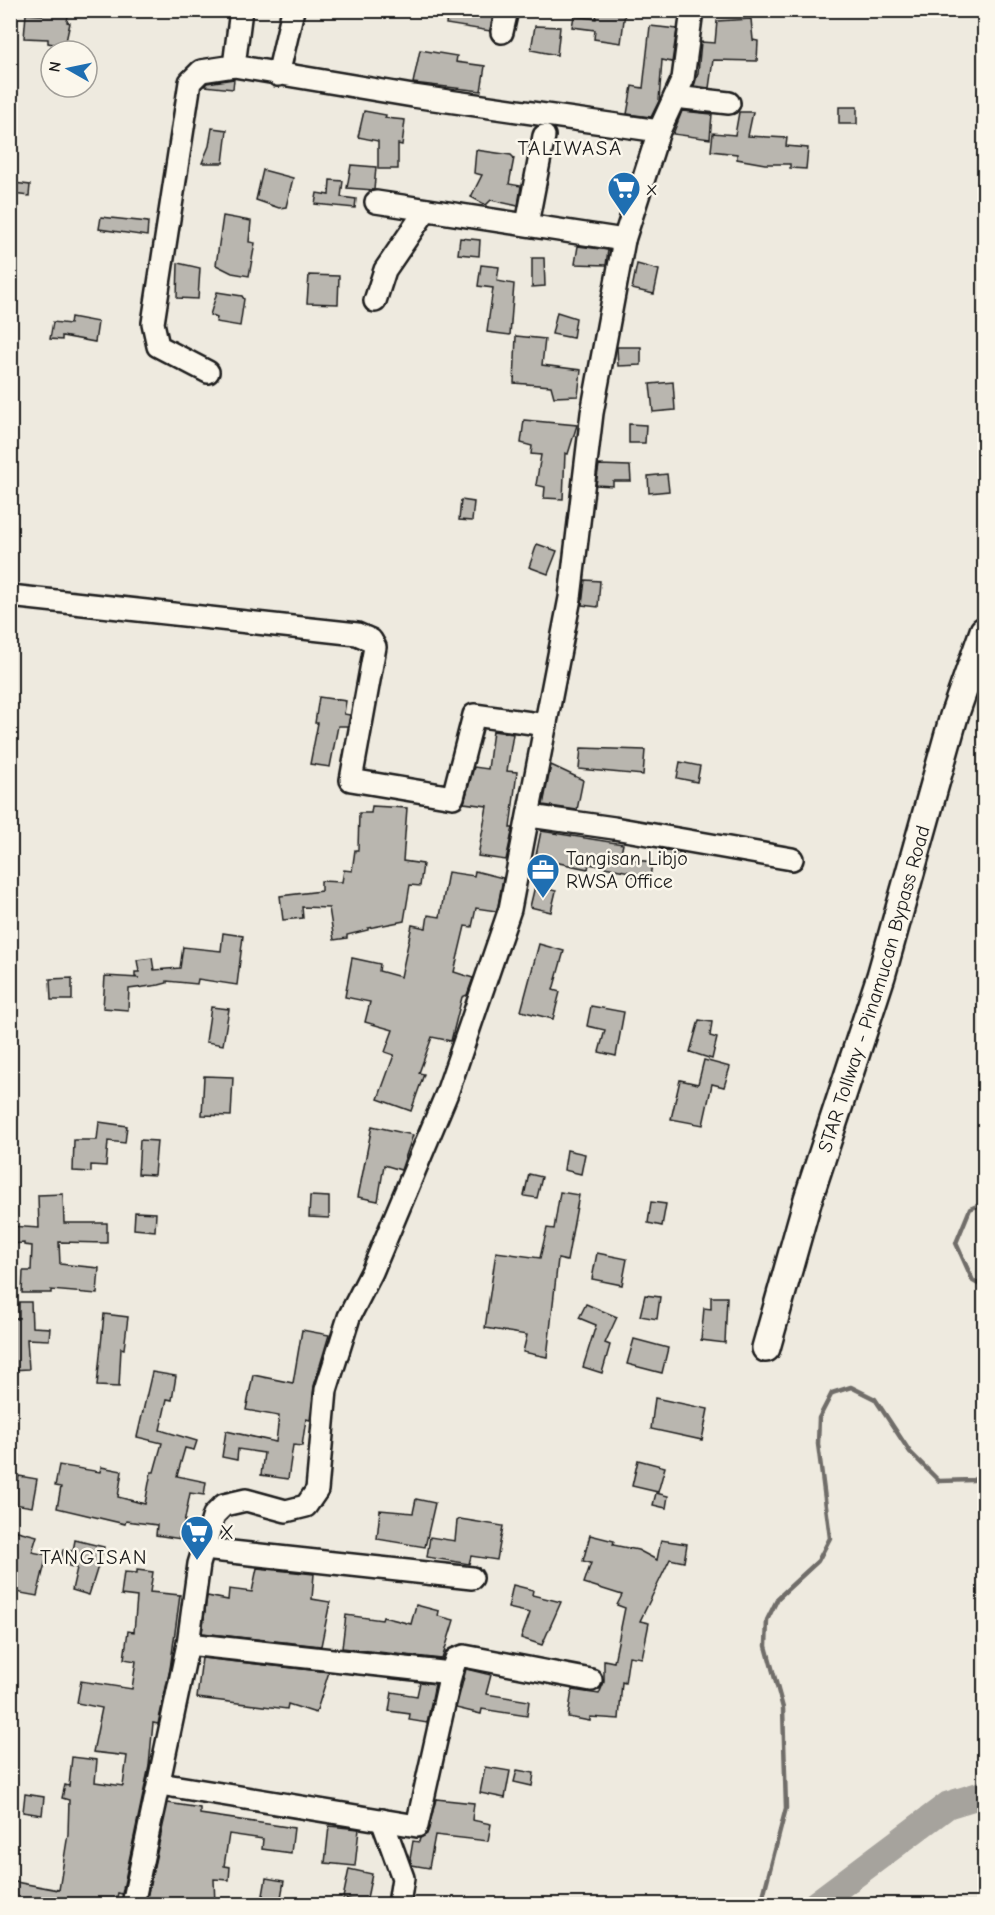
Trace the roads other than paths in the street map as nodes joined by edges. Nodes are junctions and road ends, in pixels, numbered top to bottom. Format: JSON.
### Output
{"nodes":[{"id":1,"x":242,"y":10,"type":"edge"},
{"id":2,"x":293,"y":10,"type":"edge"},
{"id":3,"x":507,"y":10,"type":"edge"},
{"id":4,"x":690,"y":11,"type":"edge"},
{"id":5,"x":502,"y":32,"type":"dead end"},
{"id":6,"x":234,"y":66,"type":"junction"},
{"id":7,"x":278,"y":75,"type":"junction"},
{"id":8,"x":675,"y":97,"type":"junction"},
{"id":9,"x":729,"y":104,"type":"dead end"},
{"id":10,"x":659,"y":131,"type":"junction"},
{"id":11,"x":544,"y":136,"type":"dead end"},
{"id":12,"x":376,"y":202,"type":"dead end"},
{"id":13,"x":426,"y":210,"type":"junction"},
{"id":14,"x":527,"y":224,"type":"junction"},
{"id":15,"x":624,"y":240,"type":"junction"},
{"id":16,"x":375,"y":301,"type":"dead end"},
{"id":17,"x":208,"y":372,"type":"dead end"},
{"id":18,"x":10,"y":596,"type":"edge"},
{"id":19,"x":984,"y":631,"type":"edge"},
{"id":20,"x":546,"y":725,"type":"junction"},
{"id":21,"x":530,"y":816,"type":"junction"},
{"id":22,"x":792,"y":859,"type":"dead end"},
{"id":23,"x":766,"y":1348,"type":"dead end"},
{"id":24,"x":204,"y":1549,"type":"junction"},
{"id":25,"x":472,"y":1578,"type":"dead end"},
{"id":26,"x":188,"y":1644,"type":"junction"},
{"id":27,"x":451,"y":1673,"type":"junction"},
{"id":28,"x":591,"y":1680,"type":"dead end"},
{"id":29,"x":160,"y":1784,"type":"junction"},
{"id":30,"x":382,"y":1820,"type":"junction"},
{"id":31,"x":133,"y":1905,"type":"edge"},
{"id":32,"x":399,"y":1905,"type":"edge"}],
"edges":[{"from":1,"to":6,"type":"street"},
{"from":2,"to":7,"type":"street"},
{"from":3,"to":5,"type":"street"},
{"from":4,"to":8,"type":"street"},
{"from":6,"to":7,"type":"street"},
{"from":6,"to":17,"type":"street"},
{"from":7,"to":10,"type":"street"},
{"from":8,"to":9,"type":"street"},
{"from":8,"to":10,"type":"street"},
{"from":10,"to":15,"type":"street"},
{"from":11,"to":14,"type":"street"},
{"from":12,"to":13,"type":"street"},
{"from":13,"to":14,"type":"street"},
{"from":13,"to":16,"type":"street"},
{"from":14,"to":15,"type":"street"},
{"from":15,"to":20,"type":"street"},
{"from":18,"to":20,"type":"street"},
{"from":19,"to":23,"type":"main road","name":"STAR Tollway - Pinamucan Bypass Road"},
{"from":20,"to":21,"type":"street"},
{"from":21,"to":22,"type":"street"},
{"from":21,"to":24,"type":"street"},
{"from":24,"to":25,"type":"street"},
{"from":24,"to":26,"type":"street"},
{"from":26,"to":27,"type":"street"},
{"from":26,"to":29,"type":"street"},
{"from":27,"to":28,"type":"street"},
{"from":27,"to":30,"type":"street"},
{"from":29,"to":30,"type":"street"},
{"from":29,"to":31,"type":"street"},
{"from":30,"to":32,"type":"street"}]}
